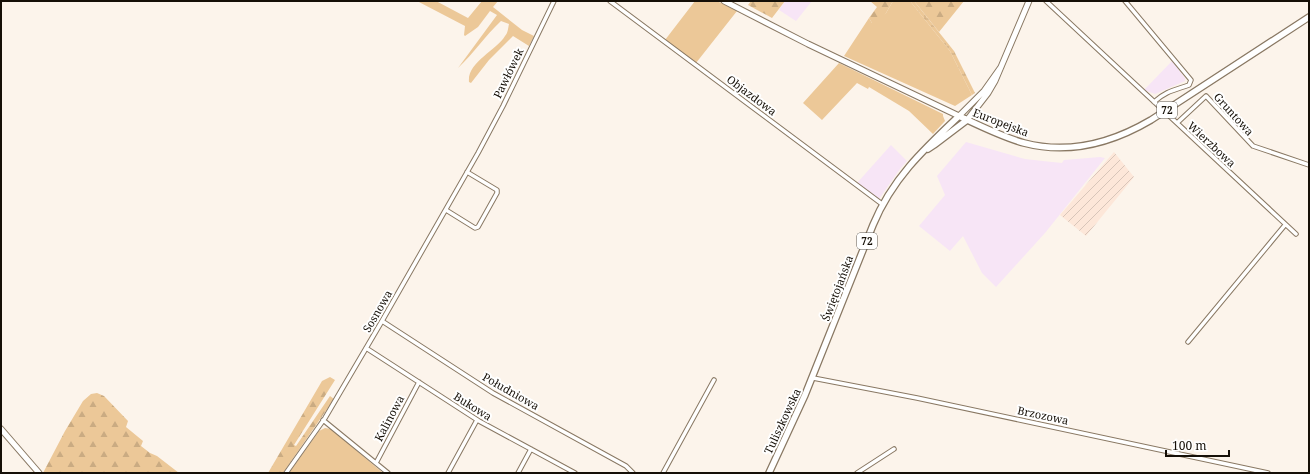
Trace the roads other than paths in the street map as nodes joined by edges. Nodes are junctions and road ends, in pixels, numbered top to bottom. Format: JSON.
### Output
{"nodes":[{"id":1,"x":554,"y":1,"type":"edge"},
{"id":2,"x":610,"y":1,"type":"edge"},
{"id":3,"x":724,"y":1,"type":"edge"},
{"id":4,"x":1029,"y":1,"type":"edge"},
{"id":5,"x":1046,"y":1,"type":"edge"},
{"id":6,"x":1125,"y":1,"type":"edge"},
{"id":7,"x":1309,"y":17,"type":"edge"},
{"id":8,"x":1000,"y":67,"type":"junction"},
{"id":9,"x":1154,"y":102,"type":"junction"},
{"id":10,"x":1164,"y":112,"type":"junction"},
{"id":11,"x":959,"y":116,"type":"junction"},
{"id":12,"x":967,"y":120,"type":"junction"},
{"id":13,"x":1177,"y":123,"type":"junction"},
{"id":14,"x":926,"y":150,"type":"junction"},
{"id":15,"x":478,"y":153,"type":"joint"},
{"id":16,"x":1309,"y":165,"type":"edge"},
{"id":17,"x":467,"y":172,"type":"junction"},
{"id":18,"x":882,"y":204,"type":"junction"},
{"id":19,"x":446,"y":210,"type":"junction"},
{"id":20,"x":1285,"y":225,"type":"junction"},
{"id":21,"x":1296,"y":234,"type":"dead end"},
{"id":22,"x":382,"y":321,"type":"junction"},
{"id":23,"x":1188,"y":342,"type":"dead end"},
{"id":24,"x":366,"y":348,"type":"junction"},
{"id":25,"x":812,"y":378,"type":"junction"},
{"id":26,"x":714,"y":380,"type":"dead end"},
{"id":27,"x":419,"y":382,"type":"junction"},
{"id":28,"x":323,"y":420,"type":"junction"},
{"id":29,"x":477,"y":420,"type":"junction"},
{"id":30,"x":1,"y":428,"type":"edge"},
{"id":31,"x":531,"y":449,"type":"junction"},
{"id":32,"x":894,"y":449,"type":"dead end"},
{"id":33,"x":376,"y":463,"type":"junction"},
{"id":34,"x":39,"y":473,"type":"edge"},
{"id":35,"x":286,"y":473,"type":"edge"},
{"id":36,"x":388,"y":473,"type":"edge"},
{"id":37,"x":448,"y":473,"type":"edge"},
{"id":38,"x":518,"y":473,"type":"edge"},
{"id":39,"x":575,"y":473,"type":"edge"},
{"id":40,"x":633,"y":473,"type":"edge"},
{"id":41,"x":663,"y":473,"type":"edge"},
{"id":42,"x":769,"y":473,"type":"edge"},
{"id":43,"x":857,"y":473,"type":"edge"},
{"id":44,"x":1268,"y":473,"type":"edge"}],
"edges":[{"from":1,"to":15,"type":"street","name":"Pawłówek"},
{"from":2,"to":18,"type":"street","name":"Objazdowa"},
{"from":3,"to":11,"type":"main road","name":"Europejska"},
{"from":4,"to":8,"type":"main road","name":"Świętojańska"},
{"from":5,"to":9,"type":"street","name":"Wierzbowa"},
{"from":6,"to":9,"type":"street"},
{"from":7,"to":10,"type":"main road","name":"Europejska","number":"72"},
{"from":8,"to":11,"type":"main road","name":"Świętojańska"},
{"from":8,"to":12,"type":"main road","name":"Świętojańska"},
{"from":9,"to":10,"type":"street","name":"Wierzbowa"},
{"from":10,"to":12,"type":"main road","name":"Europejska","number":"72"},
{"from":10,"to":13,"type":"street","name":"Wierzbowa"},
{"from":11,"to":12,"type":"main road","name":"Europejska","number":"72"},
{"from":11,"to":14,"type":"main road","name":"Świętojańska","number":"72"},
{"from":12,"to":14,"type":"main road","name":"Świętojańska","number":"72"},
{"from":13,"to":16,"type":"street","name":"Gruntowa"},
{"from":13,"to":20,"type":"street","name":"Wierzbowa"},
{"from":14,"to":18,"type":"main road","name":"Świętojańska","number":"72"},
{"from":15,"to":17,"type":"street","name":"Sosnowa"},
{"from":17,"to":19,"type":"street","name":"Sosnowa"},
{"from":17,"to":19,"type":"street"},
{"from":18,"to":25,"type":"main road","name":"Świętojańska","number":"72"},
{"from":19,"to":22,"type":"street","name":"Sosnowa"},
{"from":20,"to":21,"type":"street","name":"Wierzbowa"},
{"from":20,"to":23,"type":"street"},
{"from":22,"to":24,"type":"street","name":"Sosnowa"},
{"from":22,"to":40,"type":"street","name":"Południowa"},
{"from":24,"to":27,"type":"street","name":"Bukowa"},
{"from":24,"to":28,"type":"street","name":"Sosnowa"},
{"from":25,"to":42,"type":"main road","name":"Tuliszkowska","number":"72"},
{"from":25,"to":44,"type":"street","name":"Brzozowa"},
{"from":26,"to":41,"type":"street"},
{"from":27,"to":29,"type":"street","name":"Bukowa"},
{"from":27,"to":33,"type":"street","name":"Kalinowa"},
{"from":28,"to":33,"type":"street"},
{"from":28,"to":35,"type":"street","name":"Sosnowa"},
{"from":29,"to":31,"type":"street","name":"Bukowa"},
{"from":29,"to":37,"type":"street"},
{"from":30,"to":34,"type":"main road"},
{"from":31,"to":38,"type":"street"},
{"from":31,"to":39,"type":"street","name":"Bukowa"},
{"from":32,"to":43,"type":"street"},
{"from":33,"to":36,"type":"street"}]}
